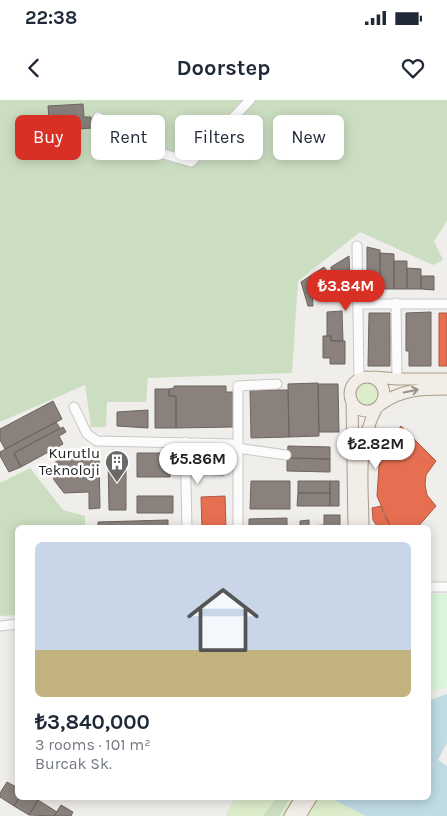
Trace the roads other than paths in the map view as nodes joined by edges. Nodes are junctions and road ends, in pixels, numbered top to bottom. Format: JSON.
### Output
{"nodes":[{"id":1,"x":250,"y":100,"type":"edge"},
{"id":2,"x":165,"y":154,"type":"edge"},
{"id":3,"x":356,"y":246,"type":"dead end"},
{"id":4,"x":396,"y":303,"type":"junction"},
{"id":5,"x":358,"y":304,"type":"junction"},
{"id":6,"x":447,"y":304,"type":"edge"},
{"id":7,"x":372,"y":377,"type":"junction"},
{"id":8,"x":359,"y":378,"type":"junction"},
{"id":9,"x":447,"y":379,"type":"edge"},
{"id":10,"x":397,"y":380,"type":"junction"},
{"id":11,"x":277,"y":384,"type":"dead end"},
{"id":12,"x":447,"y":389,"type":"edge"},
{"id":13,"x":352,"y":401,"type":"junction"},
{"id":14,"x":74,"y":407,"type":"dead end"},
{"id":15,"x":378,"y":408,"type":"junction"},
{"id":16,"x":186,"y":442,"type":"junction"},
{"id":17,"x":237,"y":446,"type":"junction"},
{"id":18,"x":286,"y":455,"type":"dead end"},
{"id":19,"x":187,"y":525,"type":"edge"},
{"id":20,"x":238,"y":525,"type":"edge"},
{"id":21,"x":354,"y":525,"type":"edge"},
{"id":22,"x":363,"y":525,"type":"edge"},
{"id":23,"x":431,"y":587,"type":"edge"},
{"id":24,"x":447,"y":587,"type":"edge"},
{"id":25,"x":15,"y":624,"type":"edge"},
{"id":26,"x":0,"y":626,"type":"edge"},
{"id":27,"x":300,"y":800,"type":"edge"},
{"id":28,"x":310,"y":800,"type":"edge"},
{"id":29,"x":290,"y":816,"type":"edge"},
{"id":30,"x":300,"y":816,"type":"edge"}],
"edges":[{"from":1,"to":2,"type":"street"},
{"from":3,"to":5,"type":"street"},
{"from":4,"to":5,"type":"street"},
{"from":4,"to":6,"type":"street"},
{"from":4,"to":10,"type":"street"},
{"from":5,"to":8,"type":"street"},
{"from":7,"to":8,"type":"main road"},
{"from":7,"to":10,"type":"main road"},
{"from":7,"to":15,"type":"main road"},
{"from":8,"to":13,"type":"main road"},
{"from":9,"to":10,"type":"main road"},
{"from":11,"to":17,"type":"street"},
{"from":15,"to":12,"type":"main road","one_way":true},
{"from":13,"to":15,"type":"main road"},
{"from":13,"to":21,"type":"main road"},
{"from":14,"to":16,"type":"street"},
{"from":15,"to":22,"type":"main road"},
{"from":16,"to":17,"type":"street"},
{"from":16,"to":19,"type":"street"},
{"from":17,"to":18,"type":"street"},
{"from":17,"to":20,"type":"street"},
{"from":23,"to":24,"type":"street"},
{"from":25,"to":26,"type":"street"},
{"from":27,"to":29,"type":"main road"},
{"from":28,"to":30,"type":"main road"}]}
